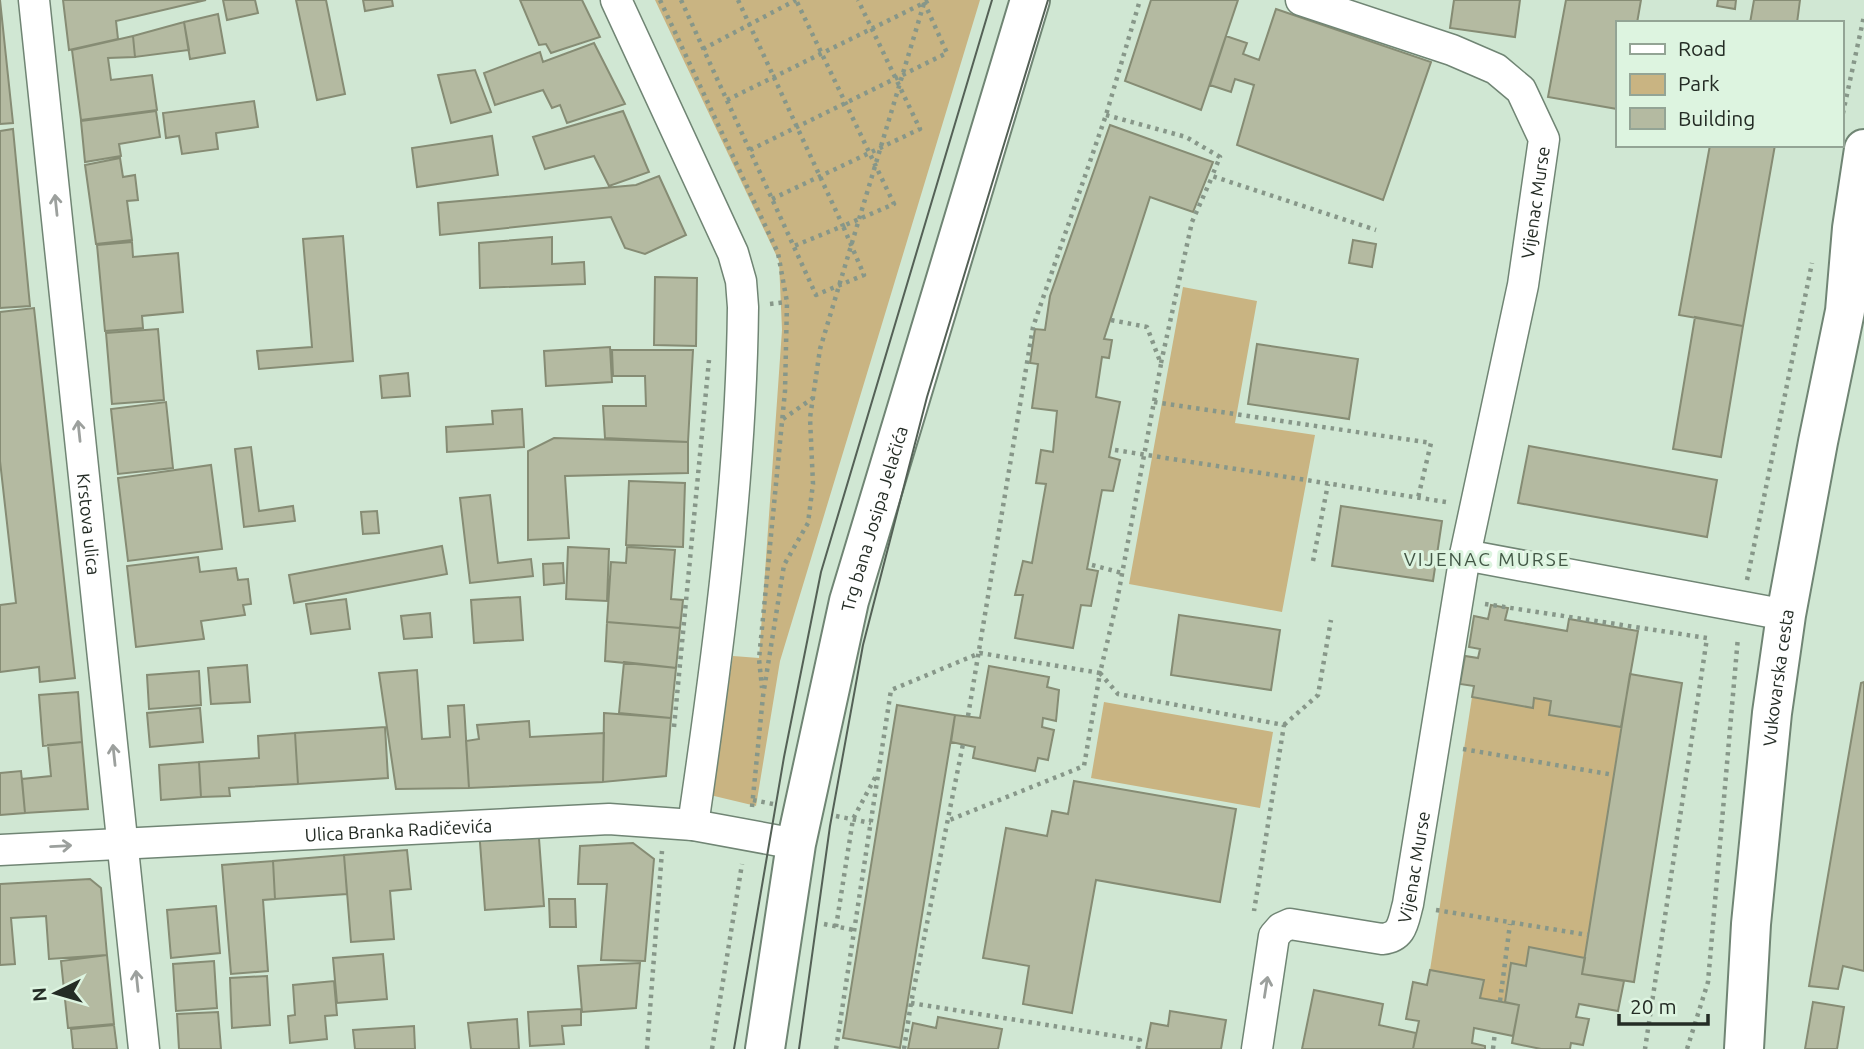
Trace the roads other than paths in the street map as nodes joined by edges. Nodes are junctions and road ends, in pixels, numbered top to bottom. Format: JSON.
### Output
{"nodes":[{"id":1,"x":34,"y":0,"type":"edge"},
{"id":2,"x":616,"y":0,"type":"edge"},
{"id":3,"x":1030,"y":0,"type":"edge"},
{"id":4,"x":1301,"y":0,"type":"edge"},
{"id":5,"x":1864,"y":149,"type":"edge"},
{"id":6,"x":1864,"y":260,"type":"edge"},
{"id":7,"x":1845,"y":311,"type":"junction"},
{"id":8,"x":1465,"y":555,"type":"junction"},
{"id":9,"x":1786,"y":615,"type":"junction"},
{"id":10,"x":679,"y":823,"type":"junction"},
{"id":11,"x":123,"y":843,"type":"junction"},
{"id":12,"x":796,"y":845,"type":"junction"},
{"id":13,"x":0,"y":850,"type":"edge"},
{"id":14,"x":1747,"y":1001,"type":"junction"},
{"id":15,"x":144,"y":1049,"type":"edge"},
{"id":16,"x":765,"y":1049,"type":"edge"},
{"id":17,"x":1257,"y":1049,"type":"edge"},
{"id":18,"x":1722,"y":1049,"type":"edge"},
{"id":19,"x":1744,"y":1049,"type":"edge"}],
"edges":[{"from":11,"to":1,"type":"street","name":"Krstova ulica","one_way":true},
{"from":2,"to":10,"type":"street"},
{"from":3,"to":12,"type":"main road","name":"Trg bana Josipa Jelačića"},
{"from":4,"to":8,"type":"street","name":"Vijenac Murse"},
{"from":5,"to":7,"type":"main road","name":"Vukovarska cesta"},
{"from":6,"to":7,"type":"main road","name":"Vukovarska cesta"},
{"from":7,"to":9,"type":"main road","name":"Vukovarska cesta"},
{"from":8,"to":9,"type":"street"},
{"from":17,"to":8,"type":"street","name":"Vijenac Murse","one_way":true},
{"from":9,"to":14,"type":"main road","name":"Vukovarska cesta"},
{"from":10,"to":11,"type":"street","name":"Ulica Branka Radičevića"},
{"from":10,"to":12,"type":"street","name":"Ulica Branka Radičevića"},
{"from":13,"to":11,"type":"street","name":"Ulica Branka Radičevića","one_way":true},
{"from":15,"to":11,"type":"street","name":"Krstova ulica","one_way":true},
{"from":12,"to":16,"type":"main road","name":"Trg bana Josipa Jelačića"},
{"from":14,"to":18,"type":"main road"},
{"from":14,"to":19,"type":"main road","name":"Vukovarska cesta"}]}
